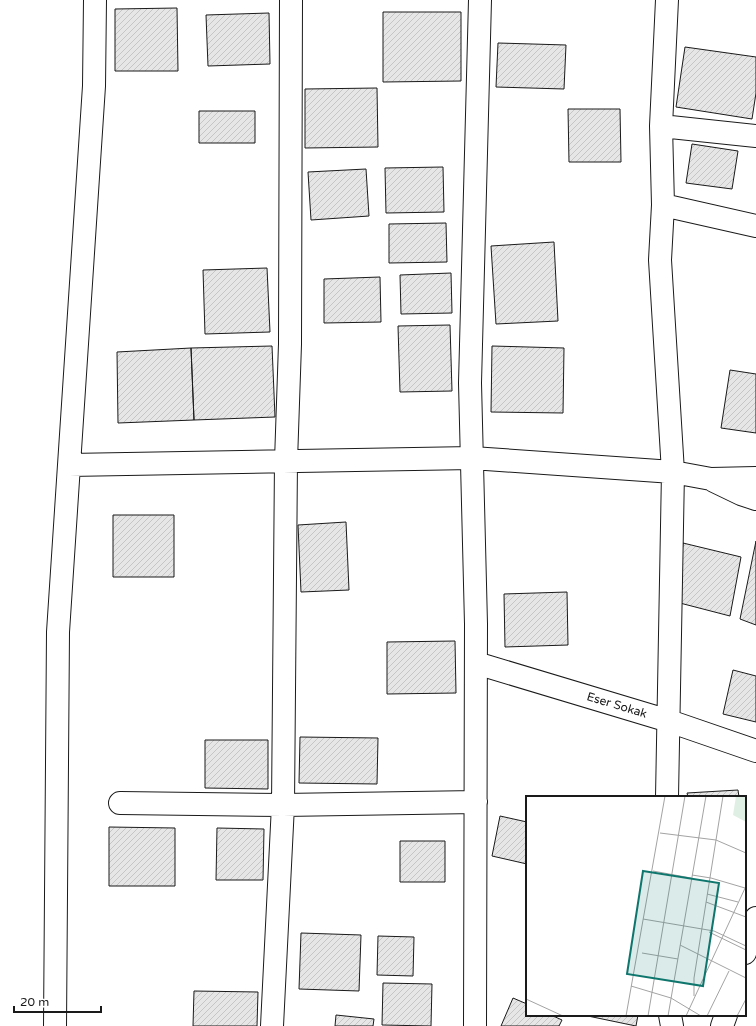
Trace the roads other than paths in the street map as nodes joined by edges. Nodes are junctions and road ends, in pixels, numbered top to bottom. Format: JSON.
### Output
{"nodes":[{"id":1,"x":95,"y":0,"type":"edge"},
{"id":2,"x":291,"y":0,"type":"edge"},
{"id":3,"x":480,"y":0,"type":"edge"},
{"id":4,"x":667,"y":0,"type":"edge"},
{"id":5,"x":661,"y":126,"type":"junction"},
{"id":6,"x":756,"y":136,"type":"edge"},
{"id":7,"x":663,"y":205,"type":"junction"},
{"id":8,"x":756,"y":226,"type":"edge"},
{"id":9,"x":472,"y":458,"type":"junction"},
{"id":10,"x":286,"y":461,"type":"junction"},
{"id":11,"x":69,"y":465,"type":"junction"},
{"id":12,"x":673,"y":472,"type":"junction"},
{"id":13,"x":756,"y":478,"type":"edge"},
{"id":14,"x":711,"y":479,"type":"junction"},
{"id":15,"x":756,"y":499,"type":"edge"},
{"id":16,"x":476,"y":663,"type":"junction"},
{"id":17,"x":669,"y":721,"type":"junction"},
{"id":18,"x":756,"y":751,"type":"edge"},
{"id":19,"x":668,"y":796,"type":"edge"},
{"id":20,"x":476,"y":802,"type":"junction"},
{"id":21,"x":120,"y":803,"type":"dead end"},
{"id":22,"x":283,"y":805,"type":"junction"},
{"id":23,"x":756,"y":918,"type":"edge"},
{"id":24,"x":746,"y":950,"type":"edge"},
{"id":25,"x":670,"y":1016,"type":"edge"},
{"id":26,"x":726,"y":1016,"type":"edge"},
{"id":27,"x":55,"y":1026,"type":"edge"},
{"id":28,"x":272,"y":1026,"type":"edge"},
{"id":29,"x":475,"y":1026,"type":"edge"},
{"id":30,"x":672,"y":1026,"type":"edge"},
{"id":31,"x":722,"y":1026,"type":"edge"}],
"edges":[{"from":1,"to":11,"type":"street"},
{"from":2,"to":10,"type":"street"},
{"from":3,"to":9,"type":"street"},
{"from":4,"to":5,"type":"street"},
{"from":5,"to":6,"type":"street"},
{"from":5,"to":7,"type":"street"},
{"from":7,"to":8,"type":"street"},
{"from":7,"to":12,"type":"street"},
{"from":9,"to":10,"type":"street"},
{"from":9,"to":12,"type":"street"},
{"from":9,"to":16,"type":"street"},
{"from":10,"to":11,"type":"street"},
{"from":10,"to":22,"type":"street"},
{"from":11,"to":27,"type":"street"},
{"from":12,"to":14,"type":"street"},
{"from":12,"to":17,"type":"street"},
{"from":13,"to":14,"type":"street"},
{"from":14,"to":15,"type":"street"},
{"from":16,"to":17,"type":"street","name":"Eser Sokak"},
{"from":16,"to":20,"type":"street"},
{"from":17,"to":18,"type":"street","name":"Eser Sokak"},
{"from":17,"to":19,"type":"street"},
{"from":20,"to":22,"type":"street"},
{"from":20,"to":29,"type":"street"},
{"from":21,"to":22,"type":"street"},
{"from":22,"to":28,"type":"street"},
{"from":23,"to":24,"type":"street"},
{"from":25,"to":30,"type":"street"},
{"from":26,"to":31,"type":"street"}]}
